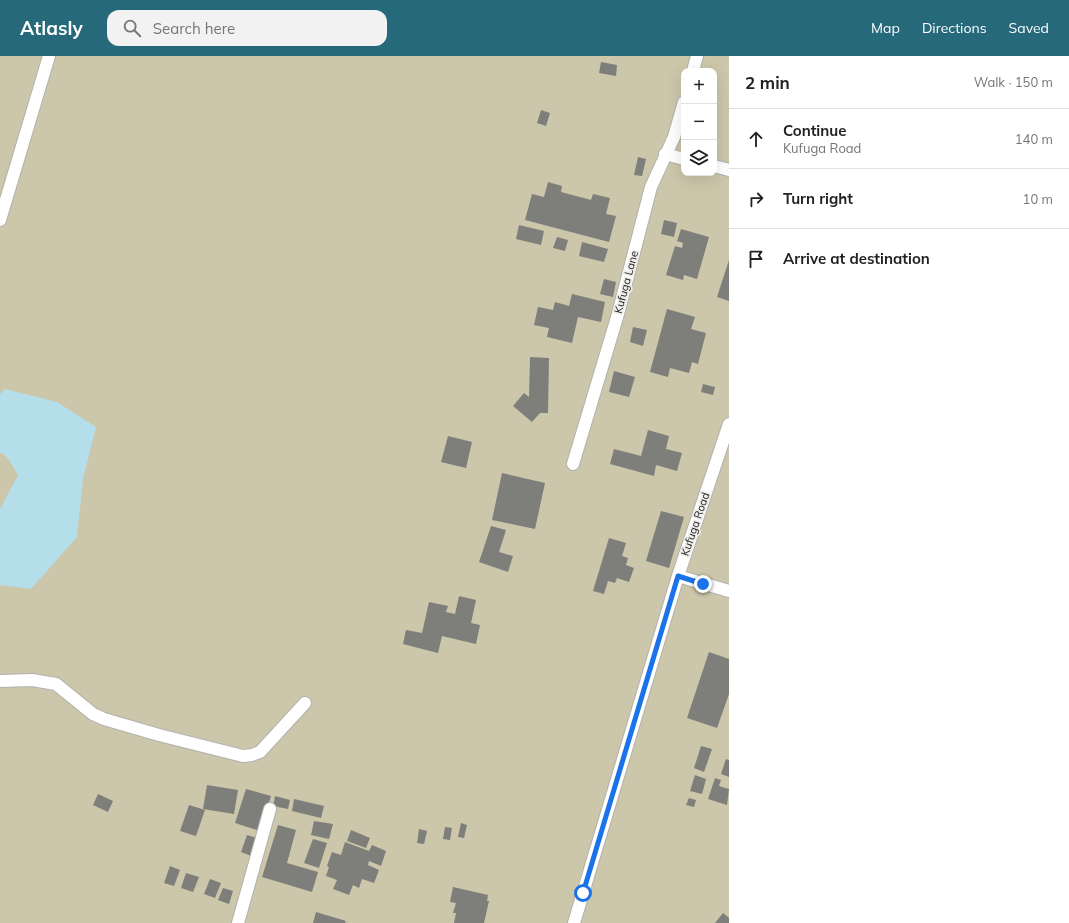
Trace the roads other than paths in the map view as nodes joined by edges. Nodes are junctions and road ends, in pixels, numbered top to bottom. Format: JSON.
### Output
{"nodes":[{"id":1,"x":49,"y":56,"type":"edge"},
{"id":2,"x":697,"y":56,"type":"edge"},
{"id":3,"x":694,"y":68,"type":"edge"},
{"id":4,"x":683,"y":104,"type":"edge"},
{"id":5,"x":665,"y":154,"type":"junction"},
{"id":6,"x":681,"y":158,"type":"edge"},
{"id":7,"x":717,"y":167,"type":"edge"},
{"id":8,"x":729,"y":170,"type":"edge"},
{"id":9,"x":0,"y":220,"type":"edge"},
{"id":10,"x":729,"y":424,"type":"edge"},
{"id":11,"x":573,"y":464,"type":"dead end"},
{"id":12,"x":678,"y":576,"type":"junction"},
{"id":13,"x":729,"y":591,"type":"edge"},
{"id":14,"x":0,"y":681,"type":"edge"},
{"id":15,"x":305,"y":703,"type":"dead end"},
{"id":16,"x":270,"y":809,"type":"dead end"},
{"id":17,"x":238,"y":923,"type":"edge"},
{"id":18,"x":574,"y":923,"type":"edge"}],
"edges":[{"from":1,"to":9,"type":"street"},
{"from":2,"to":3,"type":"street"},
{"from":4,"to":5,"type":"street","name":"Kufuga Lane"},
{"from":5,"to":6,"type":"street"},
{"from":5,"to":11,"type":"street","name":"Kufuga Lane"},
{"from":7,"to":8,"type":"street"},
{"from":10,"to":12,"type":"street","name":"Kufuga Road"},
{"from":12,"to":13,"type":"street"},
{"from":12,"to":18,"type":"street","name":"Kufuga Road"},
{"from":14,"to":15,"type":"street"},
{"from":16,"to":17,"type":"street"}]}
